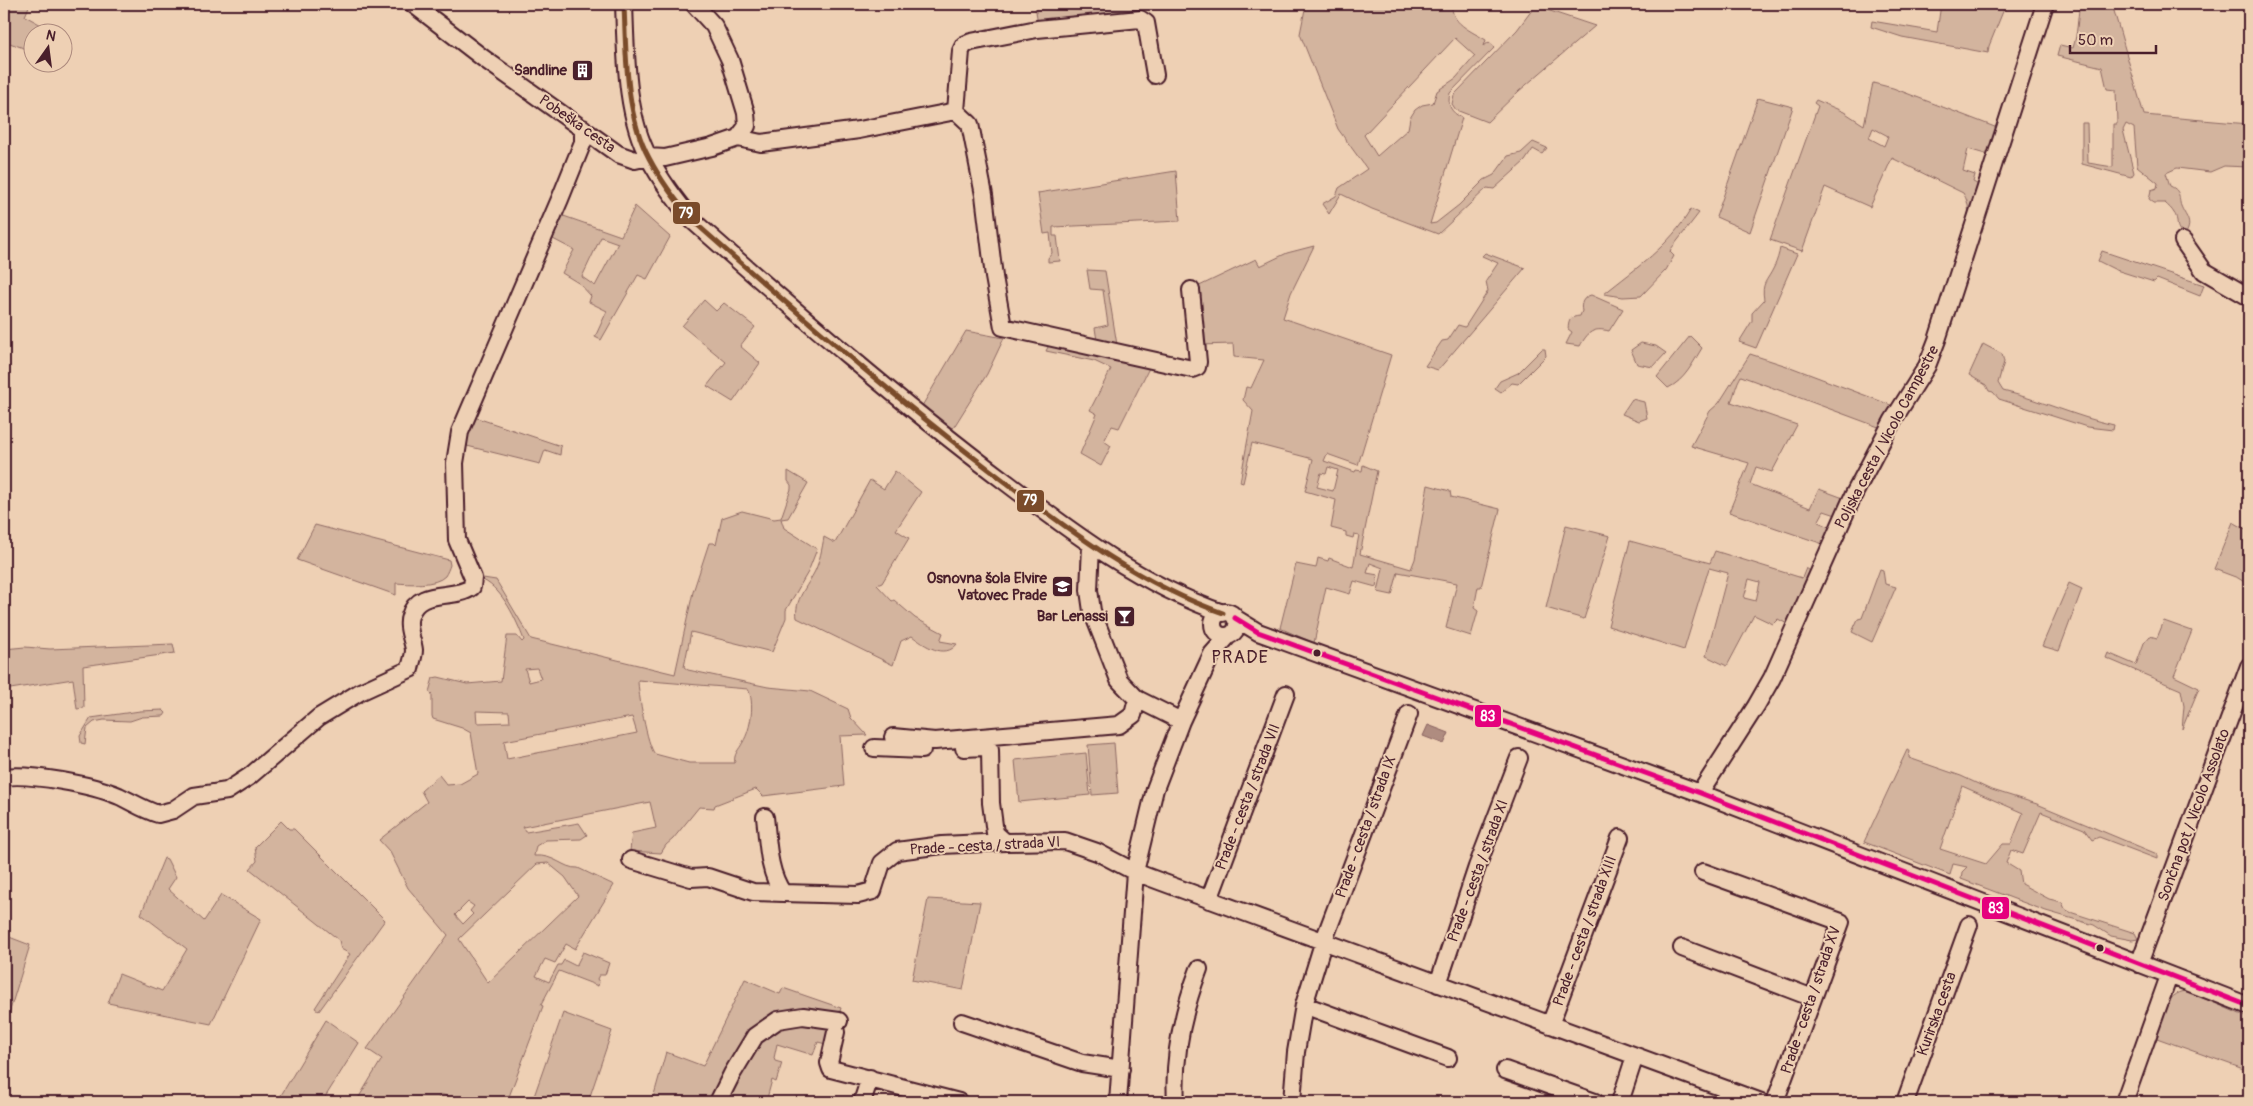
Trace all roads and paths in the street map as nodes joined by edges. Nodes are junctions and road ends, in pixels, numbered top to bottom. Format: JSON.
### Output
{"nodes":[{"id":1,"x":414,"y":4,"type":"edge"},
{"id":2,"x":624,"y":4,"type":"edge"},
{"id":3,"x":694,"y":4,"type":"edge"},
{"id":4,"x":2045,"y":4,"type":"edge"},
{"id":5,"x":1155,"y":75,"type":"dead end"},
{"id":6,"x":956,"y":111,"type":"junction"},
{"id":7,"x":583,"y":128,"type":"junction"},
{"id":8,"x":738,"y":138,"type":"junction"},
{"id":9,"x":648,"y":157,"type":"junction"},
{"id":10,"x":2183,"y":241,"type":"dead end"},
{"id":11,"x":1191,"y":290,"type":"dead end"},
{"id":12,"x":2249,"y":297,"type":"edge"},
{"id":13,"x":1091,"y":546,"type":"junction"},
{"id":14,"x":1225,"y":625,"type":"junction"},
{"id":15,"x":2249,"y":666,"type":"edge"},
{"id":16,"x":1286,"y":694,"type":"dead end"},
{"id":17,"x":1137,"y":699,"type":"junction"},
{"id":18,"x":1409,"y":714,"type":"dead end"},
{"id":19,"x":1181,"y":721,"type":"junction"},
{"id":20,"x":893,"y":737,"type":"dead end"},
{"id":21,"x":874,"y":748,"type":"dead end"},
{"id":22,"x":1519,"y":758,"type":"dead end"},
{"id":23,"x":4,"y":777,"type":"edge"},
{"id":24,"x":1700,"y":793,"type":"junction"},
{"id":25,"x":765,"y":817,"type":"dead end"},
{"id":26,"x":1620,"y":838,"type":"dead end"},
{"id":27,"x":1005,"y":842,"type":"junction"},
{"id":28,"x":631,"y":860,"type":"dead end"},
{"id":29,"x":1135,"y":872,"type":"junction"},
{"id":30,"x":1703,"y":872,"type":"dead end"},
{"id":31,"x":783,"y":893,"type":"junction"},
{"id":32,"x":1210,"y":900,"type":"junction"},
{"id":33,"x":1969,"y":925,"type":"dead end"},
{"id":34,"x":1324,"y":940,"type":"junction"},
{"id":35,"x":1682,"y":948,"type":"dead end"},
{"id":36,"x":2138,"y":964,"type":"junction"},
{"id":37,"x":1198,"y":969,"type":"dead end"},
{"id":38,"x":2169,"y":976,"type":"junction"},
{"id":39,"x":1438,"y":984,"type":"junction"},
{"id":40,"x":1814,"y":998,"type":"junction"},
{"id":41,"x":1304,"y":1005,"type":"junction"},
{"id":42,"x":2249,"y":1006,"type":"edge"},
{"id":43,"x":962,"y":1022,"type":"dead end"},
{"id":44,"x":1550,"y":1025,"type":"junction"},
{"id":45,"x":1635,"y":1056,"type":"junction"},
{"id":46,"x":1448,"y":1058,"type":"dead end"},
{"id":47,"x":1121,"y":1069,"type":"junction"},
{"id":48,"x":1505,"y":1070,"type":"dead end"},
{"id":49,"x":870,"y":1078,"type":"junction"},
{"id":50,"x":718,"y":1102,"type":"edge"},
{"id":51,"x":862,"y":1102,"type":"edge"},
{"id":52,"x":959,"y":1102,"type":"edge"},
{"id":53,"x":1118,"y":1102,"type":"edge"},
{"id":54,"x":1176,"y":1102,"type":"edge"},
{"id":55,"x":1292,"y":1102,"type":"edge"},
{"id":56,"x":1595,"y":1102,"type":"edge"},
{"id":57,"x":1620,"y":1102,"type":"edge"},
{"id":58,"x":1761,"y":1102,"type":"edge"},
{"id":59,"x":1775,"y":1102,"type":"edge"},
{"id":60,"x":1904,"y":1102,"type":"edge"},
{"id":61,"x":2124,"y":1102,"type":"edge"}],
"edges":[{"from":1,"to":7,"type":"street","name":"Pobeška cesta"},
{"from":2,"to":9,"type":"street"},
{"from":3,"to":8,"type":"street"},
{"from":4,"to":24,"type":"street","name":"Poljska cesta / Vicolo Campestre"},
{"from":5,"to":6,"type":"street"},
{"from":6,"to":8,"type":"street"},
{"from":6,"to":11,"type":"street"},
{"from":7,"to":9,"type":"street","name":"Pobeška cesta"},
{"from":7,"to":23,"type":"street"},
{"from":8,"to":9,"type":"street","name":"Pobeška cesta"},
{"from":9,"to":13,"type":"street"},
{"from":10,"to":12,"type":"street"},
{"from":13,"to":14,"type":"street"},
{"from":13,"to":17,"type":"street"},
{"from":14,"to":19,"type":"street"},
{"from":14,"to":24,"type":"street"},
{"from":15,"to":36,"type":"street","name":"Sončna pot / Vicolo Assolato"},
{"from":16,"to":32,"type":"street","name":"Prade - cesta / strada VII"},
{"from":17,"to":19,"type":"street"},
{"from":17,"to":20,"type":"street"},
{"from":18,"to":34,"type":"street","name":"Prade - cesta / strada IX"},
{"from":19,"to":29,"type":"street"},
{"from":21,"to":27,"type":"street"},
{"from":22,"to":39,"type":"street","name":"Prade - cesta / strada XI"},
{"from":24,"to":36,"type":"street"},
{"from":25,"to":31,"type":"street"},
{"from":26,"to":44,"type":"street","name":"Prade - cesta / strada XIII"},
{"from":27,"to":29,"type":"street","name":"Prade - cesta / strada VI"},
{"from":27,"to":31,"type":"street","name":"Prade - cesta / strada VI"},
{"from":28,"to":31,"type":"street"},
{"from":29,"to":32,"type":"street","name":"Prade - cesta / strada VI"},
{"from":29,"to":47,"type":"street"},
{"from":30,"to":40,"type":"street","name":"Prade - cesta / strada XV"},
{"from":32,"to":34,"type":"street","name":"Prade - cesta / strada VI"},
{"from":33,"to":60,"type":"street","name":"Kurirska cesta"},
{"from":34,"to":39,"type":"street","name":"Prade - cesta / strada VI"},
{"from":34,"to":41,"type":"street","name":"Prade - cesta / strada IX"},
{"from":35,"to":40,"type":"street"},
{"from":36,"to":38,"type":"street"},
{"from":37,"to":54,"type":"street"},
{"from":38,"to":42,"type":"street"},
{"from":38,"to":61,"type":"street"},
{"from":39,"to":44,"type":"street","name":"Prade - cesta / strada VI"},
{"from":40,"to":59,"type":"street","name":"Prade - cesta / strada XV"},
{"from":41,"to":46,"type":"street"},
{"from":41,"to":55,"type":"street","name":"Prade - cesta / strada IX"},
{"from":43,"to":47,"type":"street"},
{"from":44,"to":45,"type":"street","name":"Prade - cesta / strada VI"},
{"from":45,"to":57,"type":"street"},
{"from":45,"to":58,"type":"street","name":"Prade - cesta / strada VI"},
{"from":47,"to":53,"type":"street"},
{"from":48,"to":56,"type":"street"},
{"from":49,"to":50,"type":"street"},
{"from":49,"to":51,"type":"street"},
{"from":49,"to":52,"type":"street"}]}
